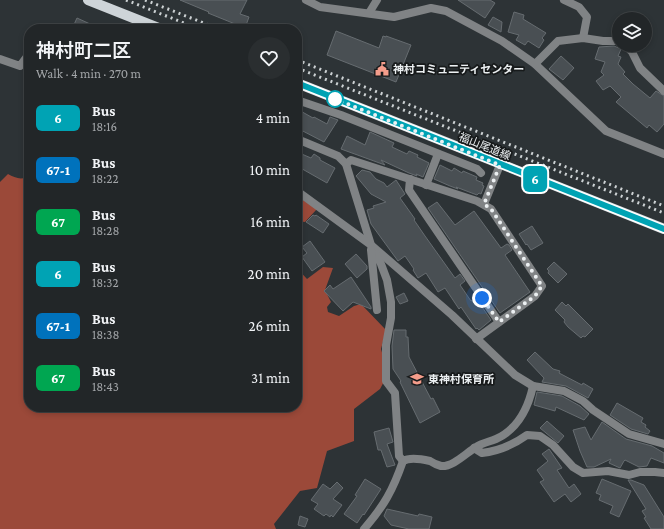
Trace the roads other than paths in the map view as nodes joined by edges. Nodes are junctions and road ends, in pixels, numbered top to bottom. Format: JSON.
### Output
{"nodes":[{"id":1,"x":88,"y":0,"type":"edge"},
{"id":2,"x":306,"y":0,"type":"edge"},
{"id":3,"x":377,"y":0,"type":"edge"},
{"id":4,"x":564,"y":0,"type":"edge"},
{"id":5,"x":369,"y":13,"type":"junction"},
{"id":6,"x":143,"y":24,"type":"edge"},
{"id":7,"x":583,"y":38,"type":"junction"},
{"id":8,"x":612,"y":41,"type":"edge"},
{"id":9,"x":632,"y":52,"type":"edge"},
{"id":10,"x":0,"y":59,"type":"edge"},
{"id":11,"x":24,"y":61,"type":"edge"},
{"id":12,"x":535,"y":64,"type":"junction"},
{"id":13,"x":20,"y":66,"type":"junction"},
{"id":14,"x":24,"y":67,"type":"edge"},
{"id":15,"x":302,"y":86,"type":"edge"},
{"id":16,"x":664,"y":90,"type":"edge"},
{"id":17,"x":302,"y":102,"type":"edge"},
{"id":18,"x":302,"y":141,"type":"edge"},
{"id":19,"x":438,"y":154,"type":"junction"},
{"id":20,"x":664,"y":154,"type":"edge"},
{"id":21,"x":346,"y":164,"type":"junction"},
{"id":22,"x":500,"y":165,"type":"junction"},
{"id":23,"x":481,"y":173,"type":"dead end"},
{"id":24,"x":410,"y":179,"type":"junction"},
{"id":25,"x":426,"y":184,"type":"junction"},
{"id":26,"x":302,"y":195,"type":"edge"},
{"id":27,"x":484,"y":204,"type":"junction"},
{"id":28,"x":664,"y":229,"type":"edge"},
{"id":29,"x":371,"y":245,"type":"junction"},
{"id":30,"x":377,"y":310,"type":"dead end"},
{"id":31,"x":499,"y":322,"type":"junction"},
{"id":32,"x":476,"y":339,"type":"junction"},
{"id":33,"x":533,"y":386,"type":"junction"},
{"id":34,"x":664,"y":444,"type":"edge"},
{"id":35,"x":474,"y":448,"type":"junction"},
{"id":36,"x":402,"y":461,"type":"junction"},
{"id":37,"x":664,"y":473,"type":"edge"},
{"id":38,"x":364,"y":529,"type":"edge"}],
"edges":[{"from":1,"to":6,"type":"main road"},
{"from":2,"to":5,"type":"street"},
{"from":3,"to":5,"type":"street"},
{"from":4,"to":7,"type":"street"},
{"from":5,"to":12,"type":"street"},
{"from":7,"to":8,"type":"street"},
{"from":7,"to":12,"type":"street"},
{"from":9,"to":16,"type":"street"},
{"from":10,"to":13,"type":"street"},
{"from":11,"to":13,"type":"street"},
{"from":12,"to":20,"type":"street"},
{"from":13,"to":14,"type":"street"},
{"from":15,"to":22,"type":"main road","name":"福山尾道線"},
{"from":17,"to":19,"type":"street"},
{"from":18,"to":21,"type":"street"},
{"from":19,"to":23,"type":"street"},
{"from":19,"to":25,"type":"street"},
{"from":21,"to":24,"type":"street"},
{"from":21,"to":29,"type":"street"},
{"from":22,"to":27,"type":"street"},
{"from":22,"to":28,"type":"main road","name":"福山尾道線"},
{"from":24,"to":25,"type":"street"},
{"from":24,"to":31,"type":"street"},
{"from":25,"to":27,"type":"street"},
{"from":26,"to":29,"type":"street"},
{"from":27,"to":31,"type":"street"},
{"from":29,"to":30,"type":"street"},
{"from":29,"to":32,"type":"street"},
{"from":29,"to":36,"type":"street"},
{"from":31,"to":32,"type":"street"},
{"from":32,"to":33,"type":"street"},
{"from":33,"to":34,"type":"street"},
{"from":33,"to":35,"type":"street"},
{"from":35,"to":36,"type":"street"},
{"from":35,"to":37,"type":"street"},
{"from":36,"to":38,"type":"street"}]}
